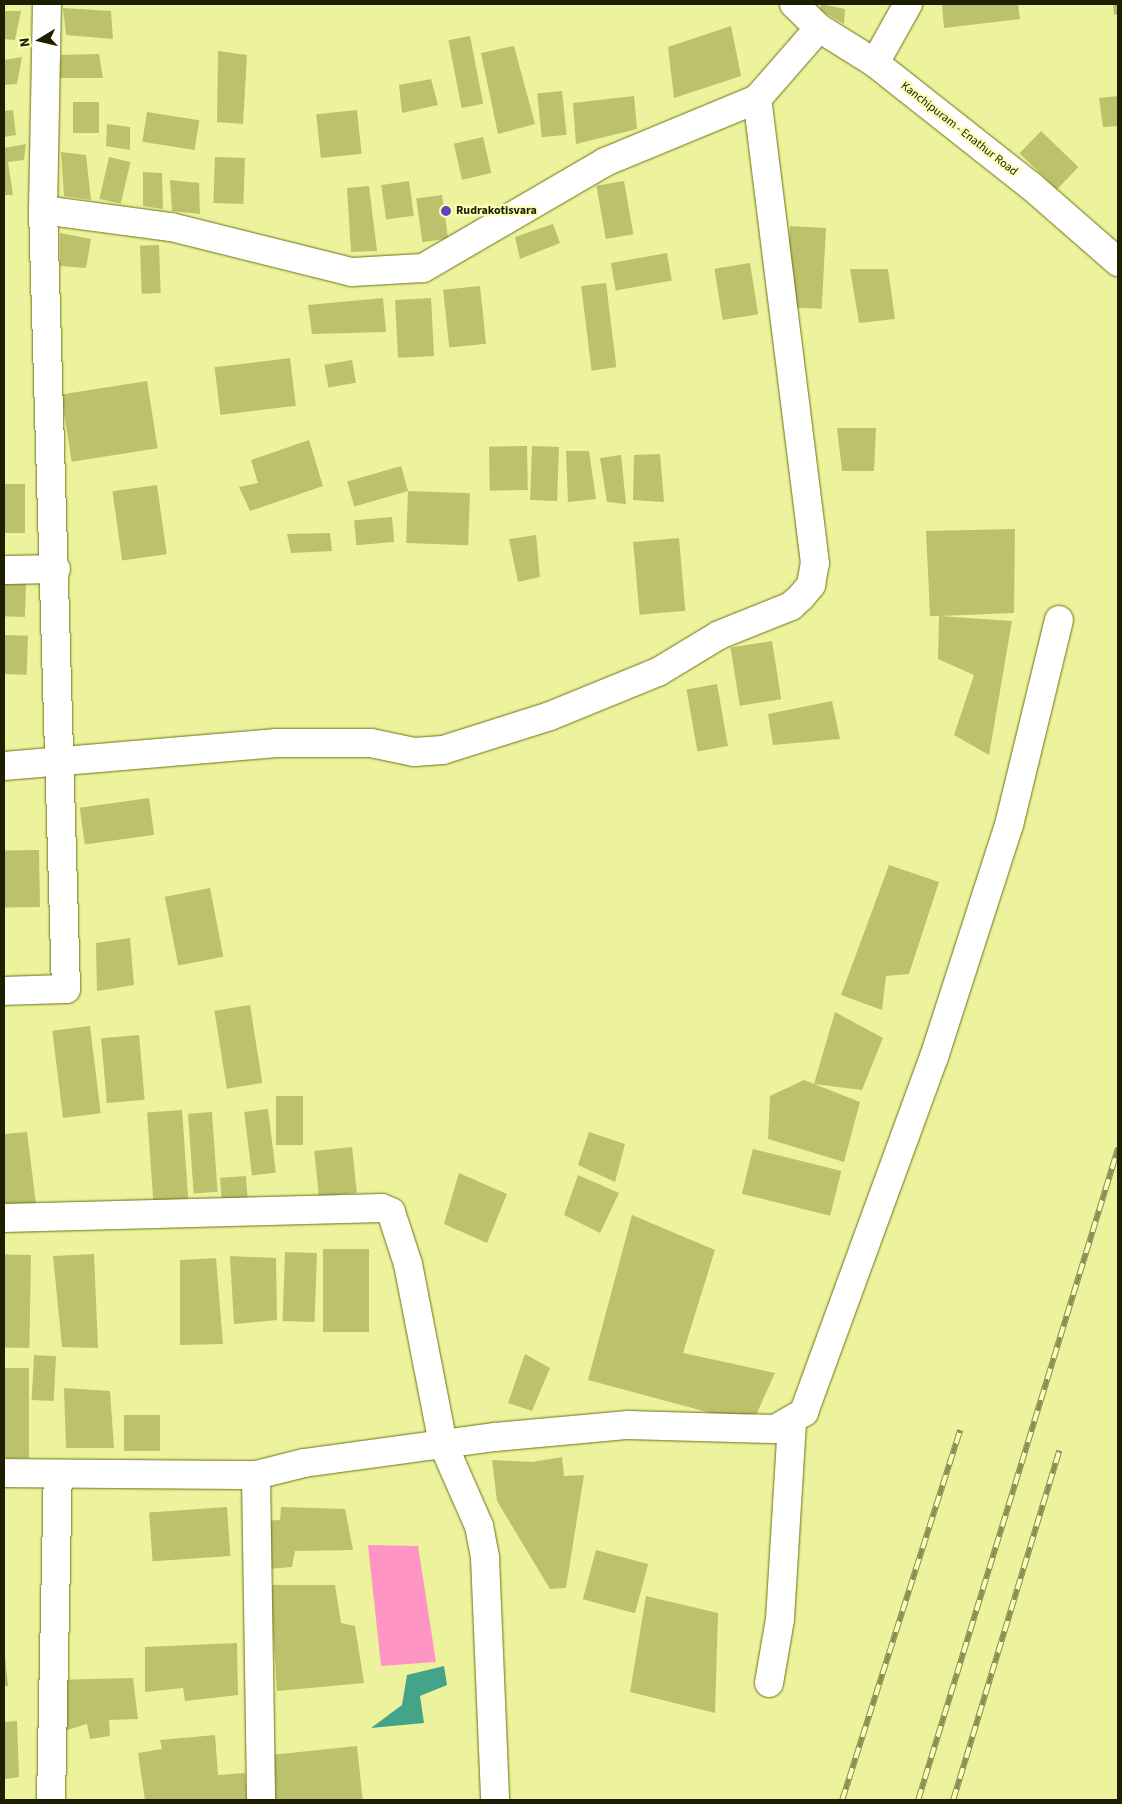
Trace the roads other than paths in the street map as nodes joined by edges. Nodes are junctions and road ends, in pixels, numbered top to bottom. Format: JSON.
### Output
{"nodes":[{"id":1,"x":47,"y":4,"type":"edge"},
{"id":2,"x":794,"y":4,"type":"edge"},
{"id":3,"x":908,"y":4,"type":"edge"},
{"id":4,"x":819,"y":28,"type":"junction"},
{"id":5,"x":875,"y":63,"type":"junction"},
{"id":6,"x":757,"y":99,"type":"junction"},
{"id":7,"x":43,"y":210,"type":"junction"},
{"id":8,"x":1118,"y":262,"type":"edge"},
{"id":9,"x":56,"y":568,"type":"junction"},
{"id":10,"x":4,"y":570,"type":"edge"},
{"id":11,"x":1059,"y":620,"type":"dead end"},
{"id":12,"x":62,"y":764,"type":"junction"},
{"id":13,"x":4,"y":766,"type":"edge"},
{"id":14,"x":4,"y":991,"type":"edge"},
{"id":15,"x":4,"y":1218,"type":"edge"},
{"id":16,"x":792,"y":1423,"type":"junction"},
{"id":17,"x":443,"y":1444,"type":"junction"},
{"id":18,"x":4,"y":1472,"type":"edge"},
{"id":19,"x":256,"y":1475,"type":"junction"},
{"id":20,"x":58,"y":1476,"type":"junction"},
{"id":21,"x":769,"y":1684,"type":"dead end"},
{"id":22,"x":51,"y":1800,"type":"edge"},
{"id":23,"x":261,"y":1800,"type":"edge"},
{"id":24,"x":496,"y":1800,"type":"edge"}],
"edges":[{"from":1,"to":7,"type":"street"},
{"from":2,"to":4,"type":"street","name":"Kanchipuram - Enathur Road"},
{"from":3,"to":5,"type":"street"},
{"from":4,"to":5,"type":"street","name":"Kanchipuram - Enathur Road"},
{"from":4,"to":6,"type":"street"},
{"from":5,"to":8,"type":"street","name":"Kanchipuram - Enathur Road"},
{"from":6,"to":7,"type":"street"},
{"from":6,"to":12,"type":"street"},
{"from":7,"to":9,"type":"street"},
{"from":9,"to":10,"type":"street"},
{"from":9,"to":12,"type":"street"},
{"from":11,"to":16,"type":"street"},
{"from":12,"to":13,"type":"street"},
{"from":12,"to":14,"type":"street"},
{"from":15,"to":17,"type":"street"},
{"from":16,"to":17,"type":"street"},
{"from":16,"to":21,"type":"street"},
{"from":17,"to":19,"type":"street"},
{"from":17,"to":24,"type":"street"},
{"from":18,"to":20,"type":"street"},
{"from":19,"to":20,"type":"street"},
{"from":19,"to":23,"type":"street"},
{"from":20,"to":22,"type":"street"}]}
